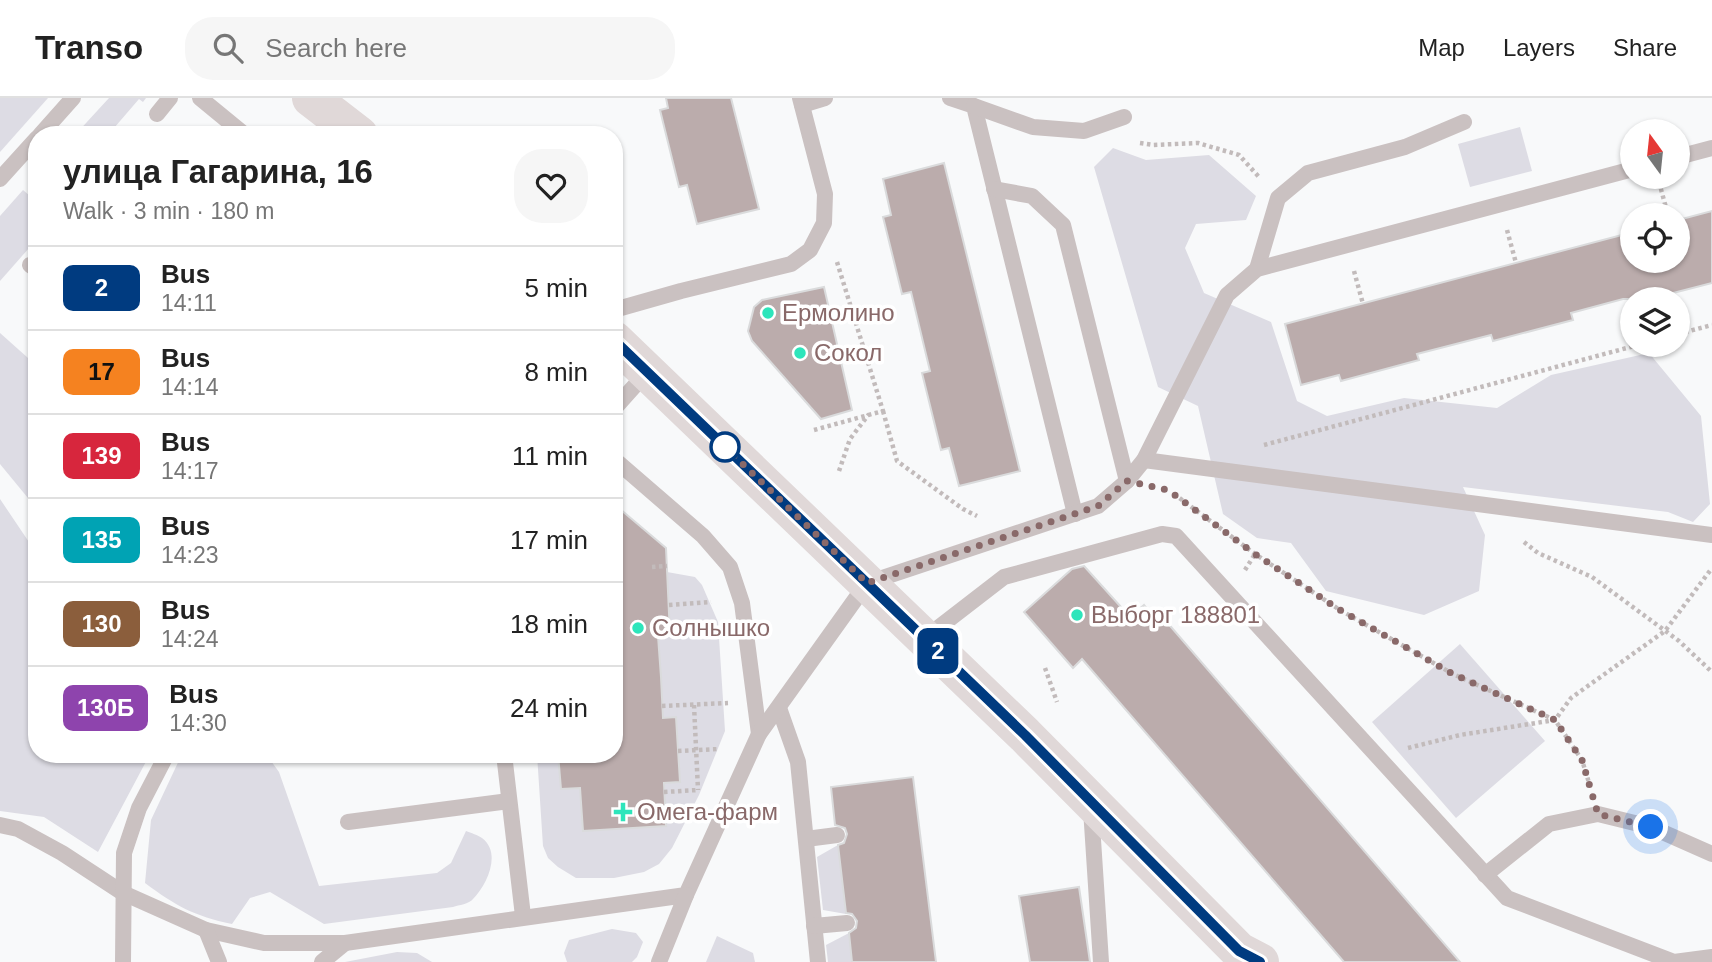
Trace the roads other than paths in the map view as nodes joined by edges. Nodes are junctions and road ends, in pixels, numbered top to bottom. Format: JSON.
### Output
{"nodes":[{"id":1,"x":73,"y":98,"type":"edge"},
{"id":2,"x":170,"y":98,"type":"edge"},
{"id":3,"x":200,"y":98,"type":"edge"},
{"id":4,"x":311,"y":98,"type":"edge"},
{"id":5,"x":825,"y":98,"type":"edge"},
{"id":6,"x":950,"y":98,"type":"edge"},
{"id":7,"x":801,"y":101,"type":"edge"},
{"id":8,"x":974,"y":106,"type":"junction"},
{"id":9,"x":157,"y":114,"type":"dead end"},
{"id":10,"x":1124,"y":117,"type":"dead end"},
{"id":11,"x":1464,"y":122,"type":"dead end"},
{"id":12,"x":48,"y":126,"type":"edge"},
{"id":13,"x":234,"y":126,"type":"edge"},
{"id":14,"x":347,"y":126,"type":"edge"},
{"id":15,"x":28,"y":148,"type":"edge"},
{"id":16,"x":1712,"y":148,"type":"edge"},
{"id":17,"x":1690,"y":154,"type":"edge"},
{"id":18,"x":1620,"y":172,"type":"edge"},
{"id":19,"x":0,"y":179,"type":"edge"},
{"id":20,"x":994,"y":189,"type":"junction"},
{"id":21,"x":1257,"y":269,"type":"junction"},
{"id":22,"x":623,"y":307,"type":"edge"},
{"id":23,"x":623,"y":349,"type":"edge"},
{"id":24,"x":647,"y":372,"type":"junction"},
{"id":25,"x":623,"y":399,"type":"edge"},
{"id":26,"x":1144,"y":460,"type":"junction"},
{"id":27,"x":623,"y":467,"type":"edge"},
{"id":28,"x":1127,"y":481,"type":"junction"},
{"id":29,"x":1075,"y":514,"type":"junction"},
{"id":30,"x":1712,"y":535,"type":"edge"},
{"id":31,"x":867,"y":583,"type":"junction"},
{"id":32,"x":925,"y":638,"type":"junction"},
{"id":33,"x":779,"y":708,"type":"junction"},
{"id":34,"x":759,"y":734,"type":"junction"},
{"id":35,"x":162,"y":763,"type":"edge"},
{"id":36,"x":505,"y":763,"type":"edge"},
{"id":37,"x":509,"y":801,"type":"junction"},
{"id":38,"x":1090,"y":803,"type":"junction"},
{"id":39,"x":348,"y":822,"type":"dead end"},
{"id":40,"x":0,"y":825,"type":"edge"},
{"id":41,"x":836,"y":835,"type":"dead end"},
{"id":42,"x":806,"y":839,"type":"junction"},
{"id":43,"x":1712,"y":854,"type":"edge"},
{"id":44,"x":1485,"y":875,"type":"junction"},
{"id":45,"x":123,"y":893,"type":"junction"},
{"id":46,"x":685,"y":895,"type":"junction"},
{"id":47,"x":523,"y":916,"type":"junction"},
{"id":48,"x":847,"y":923,"type":"dead end"},
{"id":49,"x":814,"y":926,"type":"junction"},
{"id":50,"x":206,"y":930,"type":"junction"},
{"id":51,"x":345,"y":943,"type":"junction"},
{"id":52,"x":1249,"y":957,"type":"edge"},
{"id":53,"x":1712,"y":957,"type":"edge"},
{"id":54,"x":123,"y":962,"type":"edge"},
{"id":55,"x":219,"y":962,"type":"edge"},
{"id":56,"x":322,"y":962,"type":"edge"},
{"id":57,"x":659,"y":962,"type":"edge"},
{"id":58,"x":818,"y":962,"type":"edge"},
{"id":59,"x":1101,"y":962,"type":"edge"}],
"edges":[{"from":1,"to":12,"type":"lane"},
{"from":2,"to":9,"type":"lane"},
{"from":3,"to":13,"type":"lane"},
{"from":4,"to":14,"type":"main road"},
{"from":5,"to":7,"type":"lane"},
{"from":6,"to":8,"type":"lane"},
{"from":7,"to":22,"type":"lane"},
{"from":8,"to":10,"type":"lane"},
{"from":8,"to":20,"type":"lane"},
{"from":11,"to":21,"type":"lane"},
{"from":15,"to":19,"type":"lane"},
{"from":16,"to":17,"type":"lane"},
{"from":18,"to":21,"type":"lane"},
{"from":20,"to":28,"type":"lane"},
{"from":20,"to":29,"type":"lane"},
{"from":21,"to":26,"type":"lane"},
{"from":23,"to":24,"type":"main road"},
{"from":24,"to":25,"type":"lane"},
{"from":24,"to":31,"type":"main road"},
{"from":26,"to":28,"type":"lane"},
{"from":26,"to":30,"type":"lane"},
{"from":27,"to":34,"type":"lane"},
{"from":28,"to":29,"type":"lane"},
{"from":29,"to":31,"type":"lane"},
{"from":31,"to":32,"type":"main road"},
{"from":31,"to":33,"type":"lane"},
{"from":32,"to":38,"type":"main road"},
{"from":32,"to":44,"type":"lane"},
{"from":33,"to":34,"type":"lane"},
{"from":33,"to":42,"type":"lane"},
{"from":34,"to":46,"type":"lane"},
{"from":35,"to":45,"type":"lane"},
{"from":36,"to":37,"type":"lane"},
{"from":37,"to":39,"type":"lane"},
{"from":37,"to":47,"type":"lane"},
{"from":38,"to":52,"type":"main road"},
{"from":38,"to":59,"type":"lane"},
{"from":40,"to":45,"type":"lane"},
{"from":41,"to":42,"type":"lane"},
{"from":42,"to":49,"type":"lane"},
{"from":43,"to":44,"type":"lane"},
{"from":44,"to":53,"type":"lane"},
{"from":45,"to":50,"type":"lane"},
{"from":45,"to":54,"type":"lane"},
{"from":46,"to":47,"type":"lane"},
{"from":46,"to":57,"type":"lane"},
{"from":47,"to":51,"type":"lane"},
{"from":48,"to":49,"type":"lane"},
{"from":49,"to":58,"type":"lane"},
{"from":50,"to":51,"type":"lane"},
{"from":50,"to":55,"type":"lane"},
{"from":51,"to":56,"type":"lane"}]}
